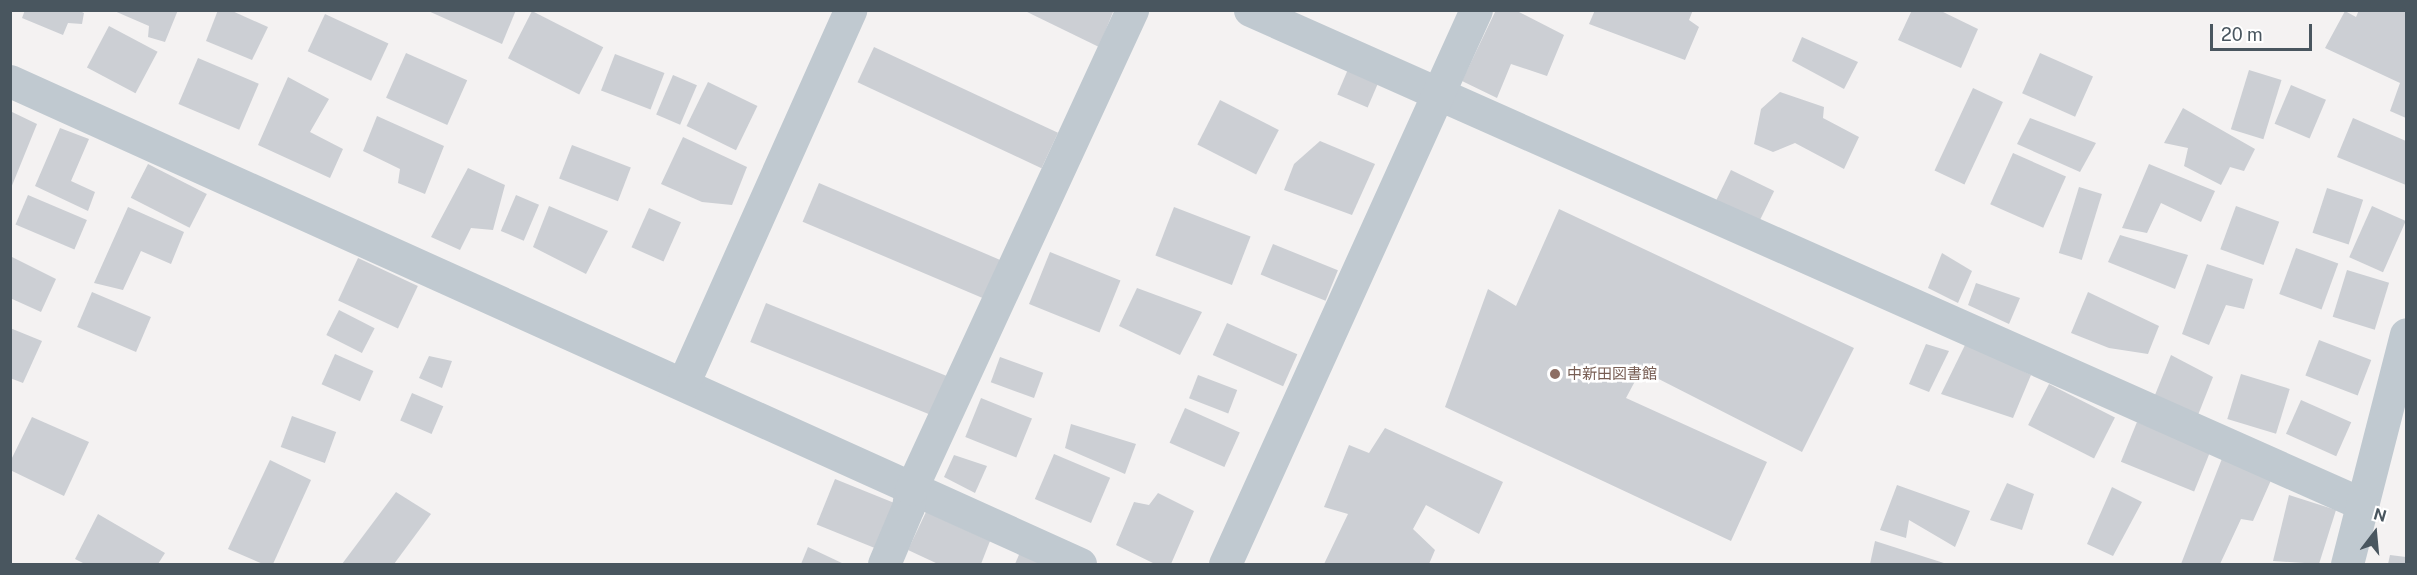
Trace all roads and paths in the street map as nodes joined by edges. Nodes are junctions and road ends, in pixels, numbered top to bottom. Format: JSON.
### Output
{"nodes":[{"id":1,"x":850,"y":10,"type":"edge"},
{"id":2,"x":1132,"y":10,"type":"edge"},
{"id":3,"x":1250,"y":10,"type":"edge"},
{"id":4,"x":1476,"y":10,"type":"edge"},
{"id":5,"x":10,"y":81,"type":"edge"},
{"id":6,"x":1438,"y":97,"type":"junction"},
{"id":7,"x":2406,"y":333,"type":"edge"},
{"id":8,"x":683,"y":384,"type":"junction"},
{"id":9,"x":911,"y":489,"type":"junction"},
{"id":10,"x":2362,"y":504,"type":"junction"},
{"id":11,"x":884,"y":564,"type":"edge"},
{"id":12,"x":1080,"y":564,"type":"edge"},
{"id":13,"x":1225,"y":564,"type":"edge"},
{"id":14,"x":2347,"y":564,"type":"edge"}],
"edges":[{"from":1,"to":8,"type":"street"},
{"from":2,"to":9,"type":"street"},
{"from":3,"to":6,"type":"street"},
{"from":4,"to":6,"type":"street"},
{"from":5,"to":8,"type":"street"},
{"from":6,"to":10,"type":"street"},
{"from":6,"to":13,"type":"street"},
{"from":7,"to":10,"type":"street"},
{"from":8,"to":9,"type":"street"},
{"from":9,"to":11,"type":"street"},
{"from":9,"to":12,"type":"street"},
{"from":10,"to":14,"type":"street"}]}
